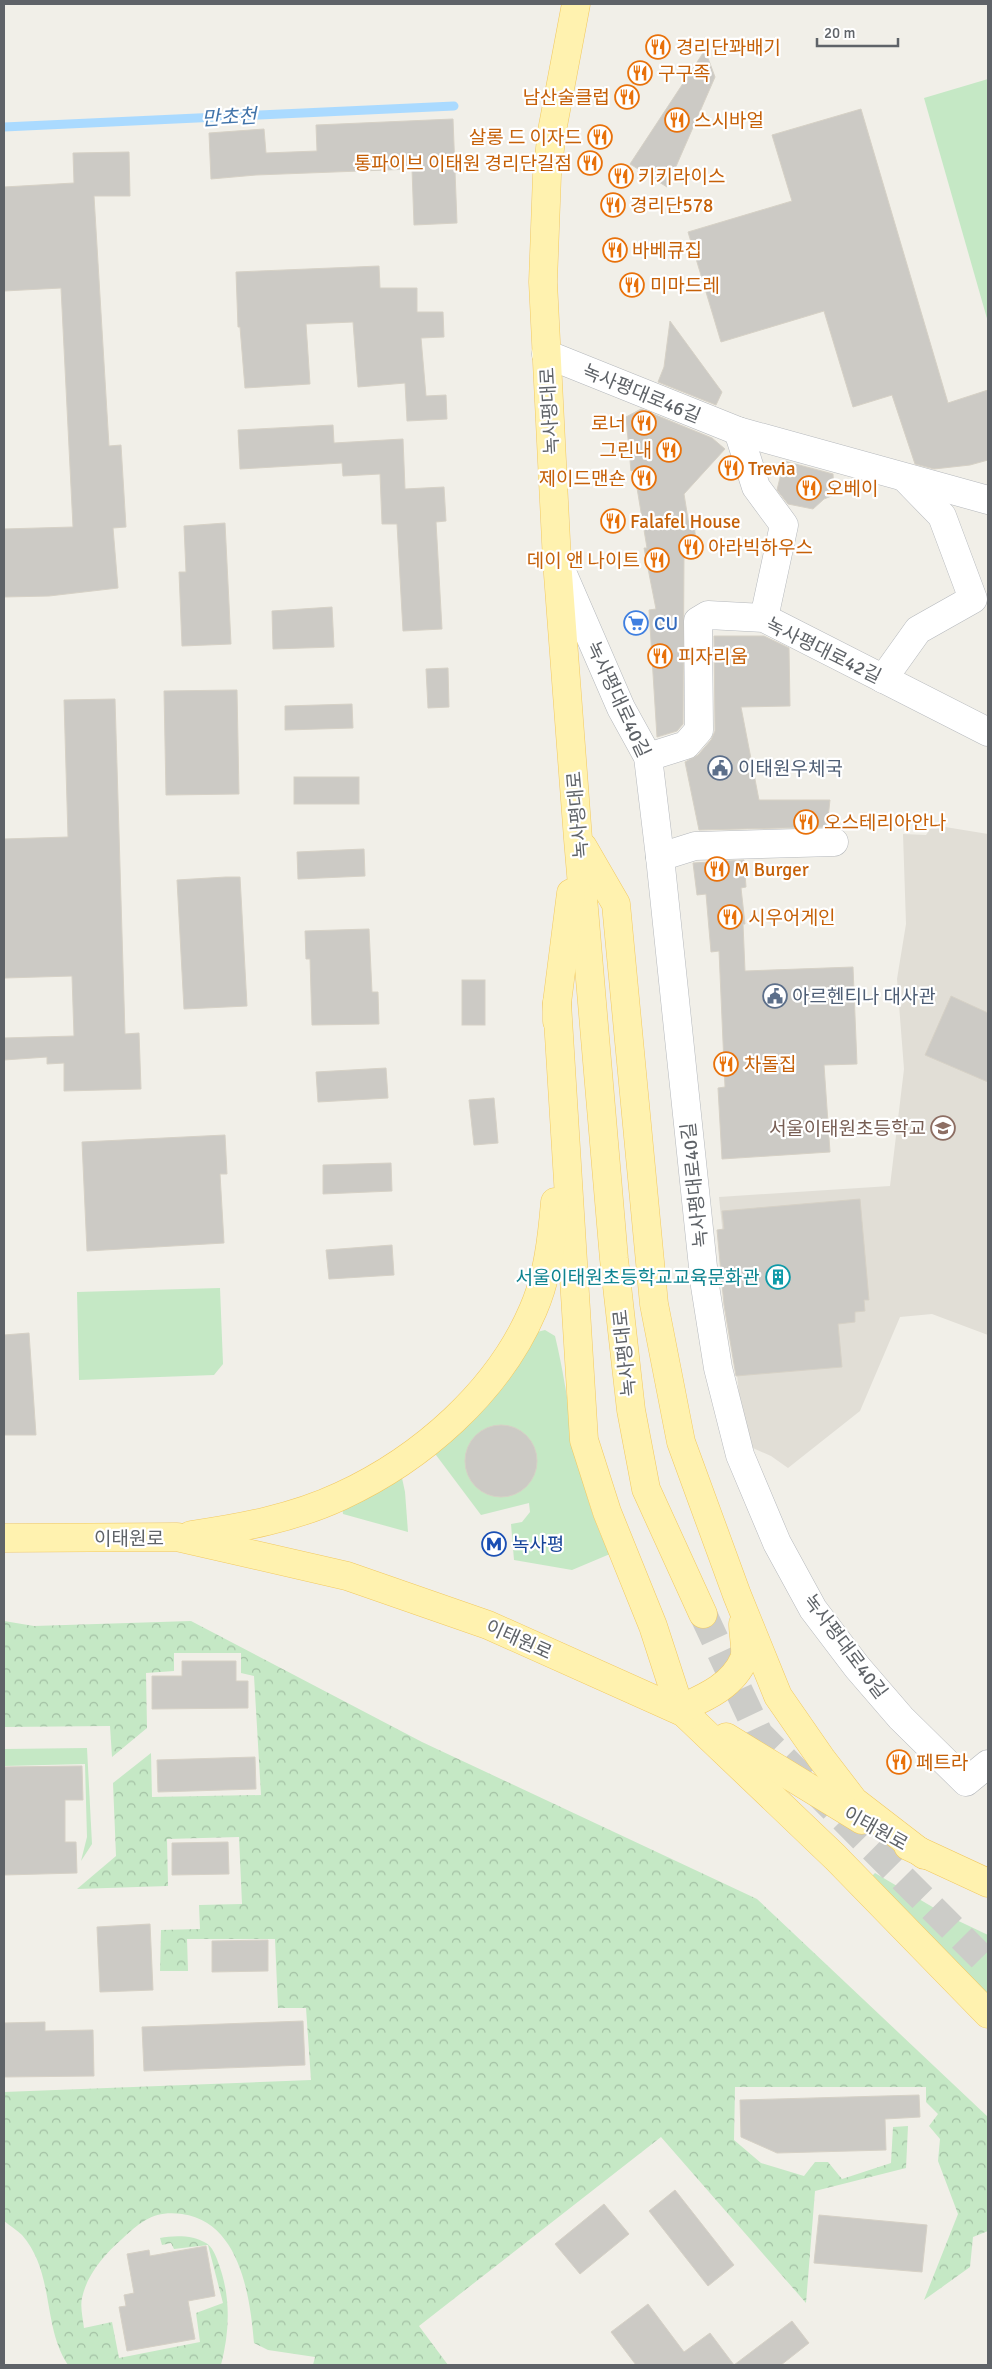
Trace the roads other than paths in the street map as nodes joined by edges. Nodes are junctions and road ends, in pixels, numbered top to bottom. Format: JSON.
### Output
{"nodes":[{"id":1,"x":576,"y":4,"type":"edge"},
{"id":2,"x":546,"y":354,"type":"junction"},
{"id":3,"x":738,"y":431,"type":"junction"},
{"id":4,"x":904,"y":476,"type":"junction"},
{"id":5,"x":988,"y":500,"type":"edge"},
{"id":6,"x":557,"y":561,"type":"junction"},
{"id":7,"x":764,"y":618,"type":"junction"},
{"id":8,"x":883,"y":679,"type":"junction"},
{"id":9,"x":988,"y":732,"type":"edge"},
{"id":10,"x":648,"y":757,"type":"junction"},
{"id":11,"x":578,"y":839,"type":"junction"},
{"id":12,"x":834,"y":842,"type":"dead end"},
{"id":13,"x":660,"y":856,"type":"junction"},
{"id":14,"x":557,"y":1003,"type":"junction"},
{"id":15,"x":177,"y":1537,"type":"junction"},
{"id":16,"x":4,"y":1538,"type":"edge"},
{"id":17,"x":742,"y":1608,"type":"junction"},
{"id":18,"x":703,"y":1614,"type":"tunnel mouth"},
{"id":19,"x":680,"y":1709,"type":"junction"},
{"id":20,"x":988,"y":1764,"type":"edge"},
{"id":21,"x":924,"y":1855,"type":"junction"},
{"id":22,"x":988,"y":1883,"type":"edge"},
{"id":23,"x":988,"y":2014,"type":"edge"}],
"edges":[{"from":1,"to":2,"type":"main road","name":"녹사평대로"},
{"from":2,"to":3,"type":"street","name":"녹사평대로46길"},
{"from":2,"to":6,"type":"main road","name":"녹사평대로"},
{"from":3,"to":4,"type":"street","name":"녹사평대로46길"},
{"from":3,"to":7,"type":"street"},
{"from":4,"to":5,"type":"street","name":"녹사평대로46길"},
{"from":4,"to":8,"type":"street"},
{"from":6,"to":10,"type":"street","name":"녹사평대로40길"},
{"from":6,"to":11,"type":"main road","name":"녹사평대로"},
{"from":7,"to":8,"type":"street","name":"녹사평대로42길"},
{"from":7,"to":10,"type":"street","name":"녹사평대로42길"},
{"from":8,"to":9,"type":"street","name":"녹사평대로42길"},
{"from":10,"to":13,"type":"street","name":"녹사평대로40길"},
{"from":11,"to":14,"type":"main road"},
{"from":11,"to":17,"type":"main road"},
{"from":11,"to":18,"type":"main road","name":"녹사평대로"},
{"from":12,"to":13,"type":"street"},
{"from":13,"to":20,"type":"street","name":"녹사평대로40길"},
{"from":14,"to":15,"type":"main road"},
{"from":14,"to":19,"type":"main road"},
{"from":15,"to":16,"type":"main road","name":"이태원로"},
{"from":15,"to":19,"type":"main road","name":"이태원로"},
{"from":17,"to":19,"type":"main road"},
{"from":17,"to":21,"type":"main road"},
{"from":19,"to":21,"type":"main road","name":"이태원로"},
{"from":19,"to":23,"type":"main road"},
{"from":21,"to":22,"type":"main road","name":"이태원로"}]}
